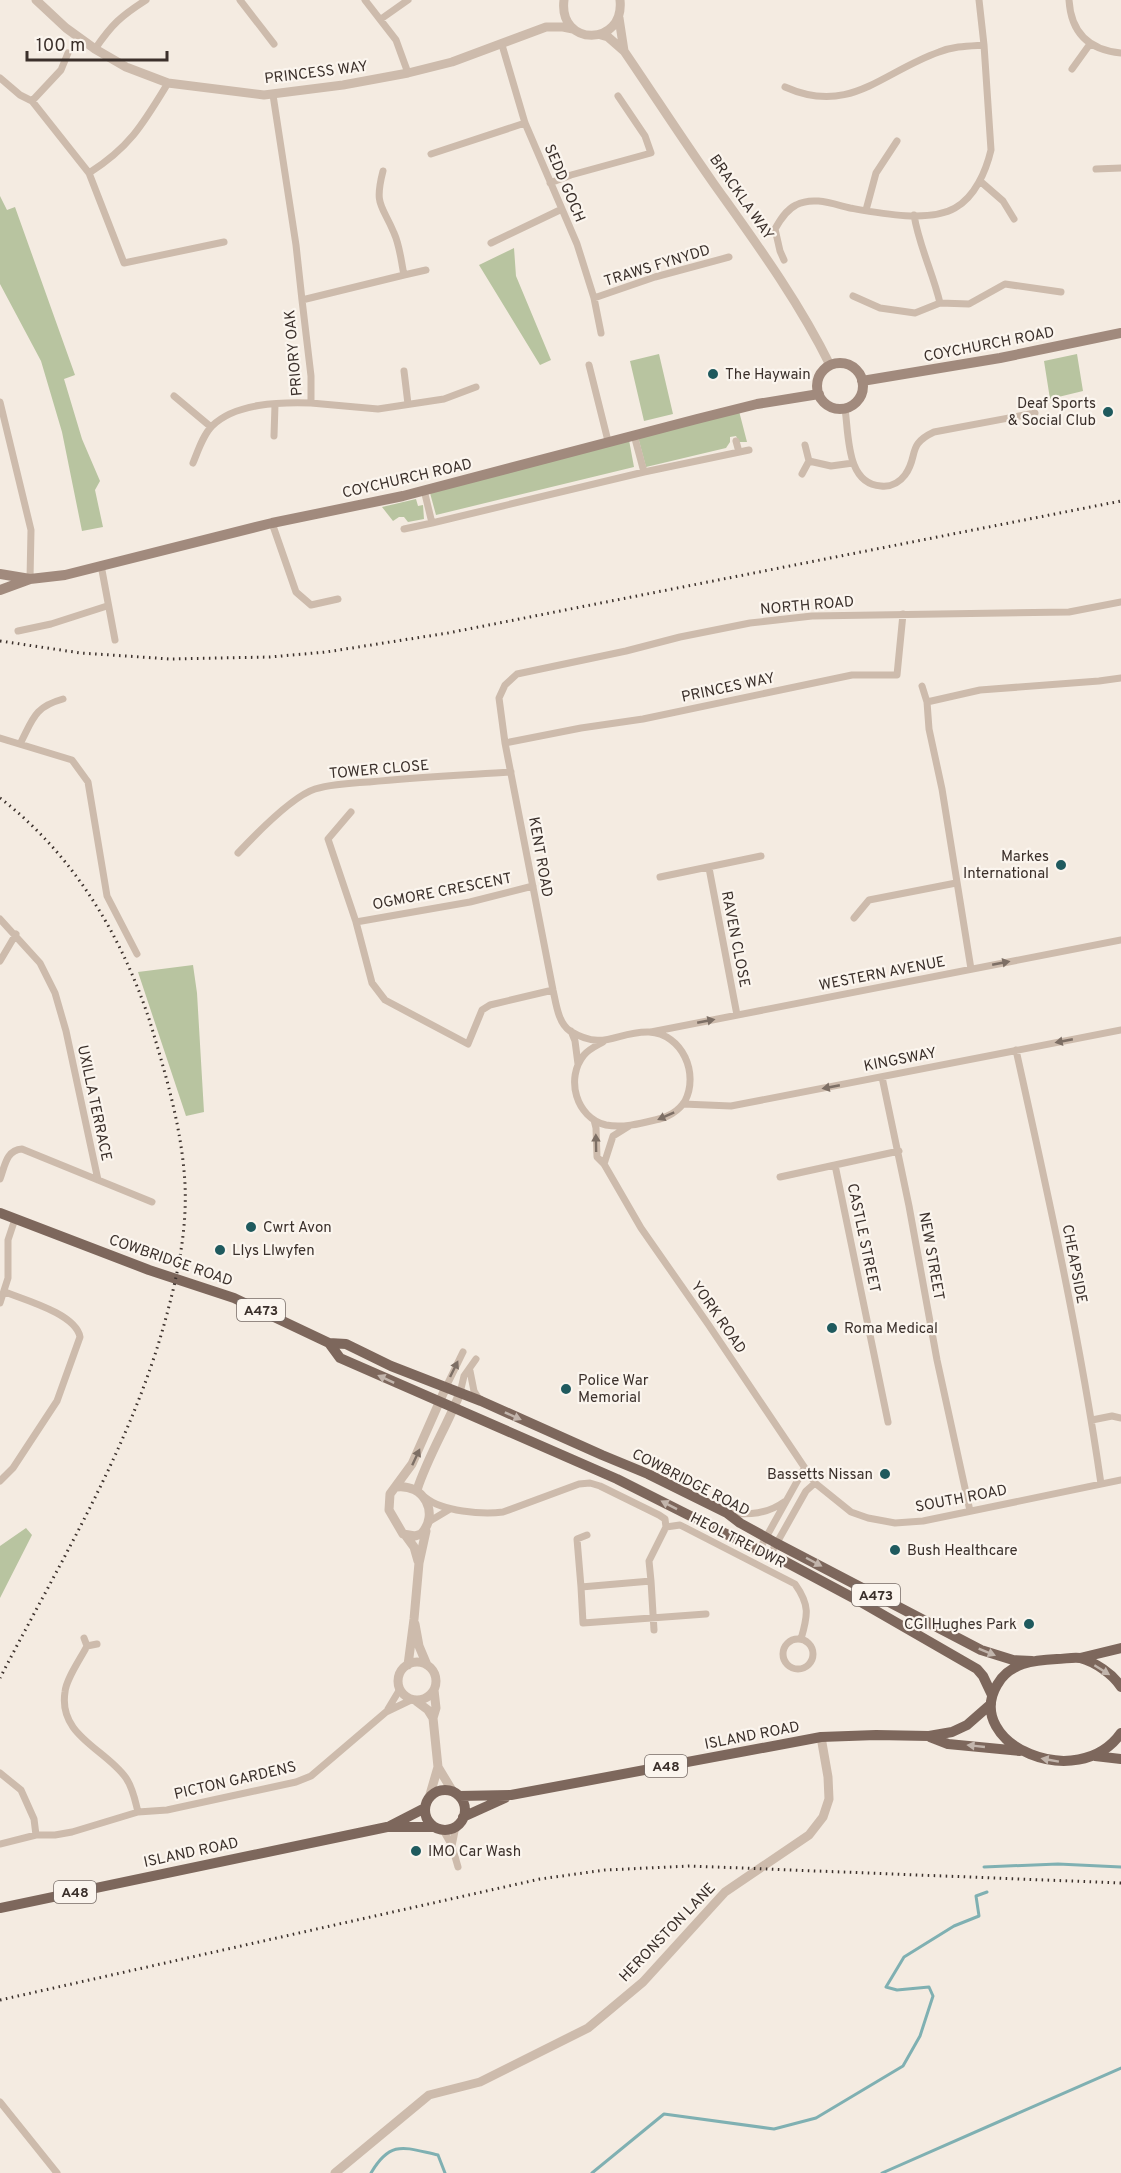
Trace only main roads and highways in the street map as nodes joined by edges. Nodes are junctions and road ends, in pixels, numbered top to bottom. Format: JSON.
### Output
{"nodes":[{"id":1,"x":1121,"y":333,"type":"edge"},
{"id":2,"x":862,"y":381,"type":"junction"},
{"id":3,"x":819,"y":394,"type":"junction"},
{"id":4,"x":0,"y":574,"type":"edge"},
{"id":5,"x":30,"y":579,"type":"junction"},
{"id":6,"x":0,"y":590,"type":"edge"},
{"id":7,"x":0,"y":1213,"type":"edge"},
{"id":8,"x":329,"y":1343,"type":"junction"},
{"id":9,"x":1121,"y":1648,"type":"edge"},
{"id":10,"x":1080,"y":1658,"type":"junction"},
{"id":11,"x":1032,"y":1661,"type":"junction"},
{"id":12,"x":1121,"y":1687,"type":"edge"},
{"id":13,"x":991,"y":1700,"type":"junction"},
{"id":14,"x":1121,"y":1733,"type":"edge"},
{"id":15,"x":929,"y":1736,"type":"junction"},
{"id":16,"x":1024,"y":1752,"type":"junction"},
{"id":17,"x":1093,"y":1756,"type":"junction"},
{"id":18,"x":1121,"y":1759,"type":"edge"},
{"id":19,"x":456,"y":1794,"type":"junction"},
{"id":20,"x":511,"y":1795,"type":"junction"},
{"id":21,"x":427,"y":1803,"type":"junction"},
{"id":22,"x":459,"y":1822,"type":"junction"},
{"id":23,"x":387,"y":1827,"type":"junction"},
{"id":24,"x":438,"y":1828,"type":"junction"},
{"id":25,"x":0,"y":1908,"type":"edge"}],
"edges":[{"from":1,"to":2,"type":"main road","name":"COYCHURCH ROAD"},
{"from":2,"to":3,"type":"main road"},
{"from":2,"to":3,"type":"main road"},
{"from":3,"to":5,"type":"main road","name":"COYCHURCH ROAD"},
{"from":4,"to":5,"type":"main road","name":"COYCHURCH ROAD"},
{"from":5,"to":6,"type":"main road"},
{"from":7,"to":8,"type":"main road","name":"COWBRIDGE ROAD","number":"A473"},
{"from":8,"to":11,"type":"main road","name":"COWBRIDGE ROAD","number":"A473","one_way":true},
{"from":13,"to":8,"type":"main road","name":"COWBRIDGE ROAD","number":"A473","one_way":true},
{"from":9,"to":10,"type":"main road"},
{"from":10,"to":11,"type":"main road","number":"A48"},
{"from":10,"to":12,"type":"main road","one_way":true},
{"from":11,"to":13,"type":"main road","number":"A48"},
{"from":13,"to":15,"type":"main road","number":"A48"},
{"from":13,"to":16,"type":"main road","number":"A48"},
{"from":14,"to":17,"type":"main road","number":"A48"},
{"from":16,"to":15,"type":"main road","number":"A48","one_way":true},
{"from":15,"to":20,"type":"main road","name":"ISLAND ROAD","number":"A48"},
{"from":17,"to":16,"type":"main road","number":"A48","one_way":true},
{"from":17,"to":18,"type":"main road","number":"A48"},
{"from":19,"to":20,"type":"main road","number":"A48"},
{"from":19,"to":21,"type":"main road","number":"A48"},
{"from":19,"to":22,"type":"main road"},
{"from":20,"to":22,"type":"main road","number":"A48"},
{"from":21,"to":23,"type":"main road","number":"A48"},
{"from":21,"to":24,"type":"main road"},
{"from":22,"to":24,"type":"main road","number":"A48"},
{"from":23,"to":24,"type":"main road","number":"A48"},
{"from":23,"to":25,"type":"main road","name":"ISLAND ROAD","number":"A48"}]}
